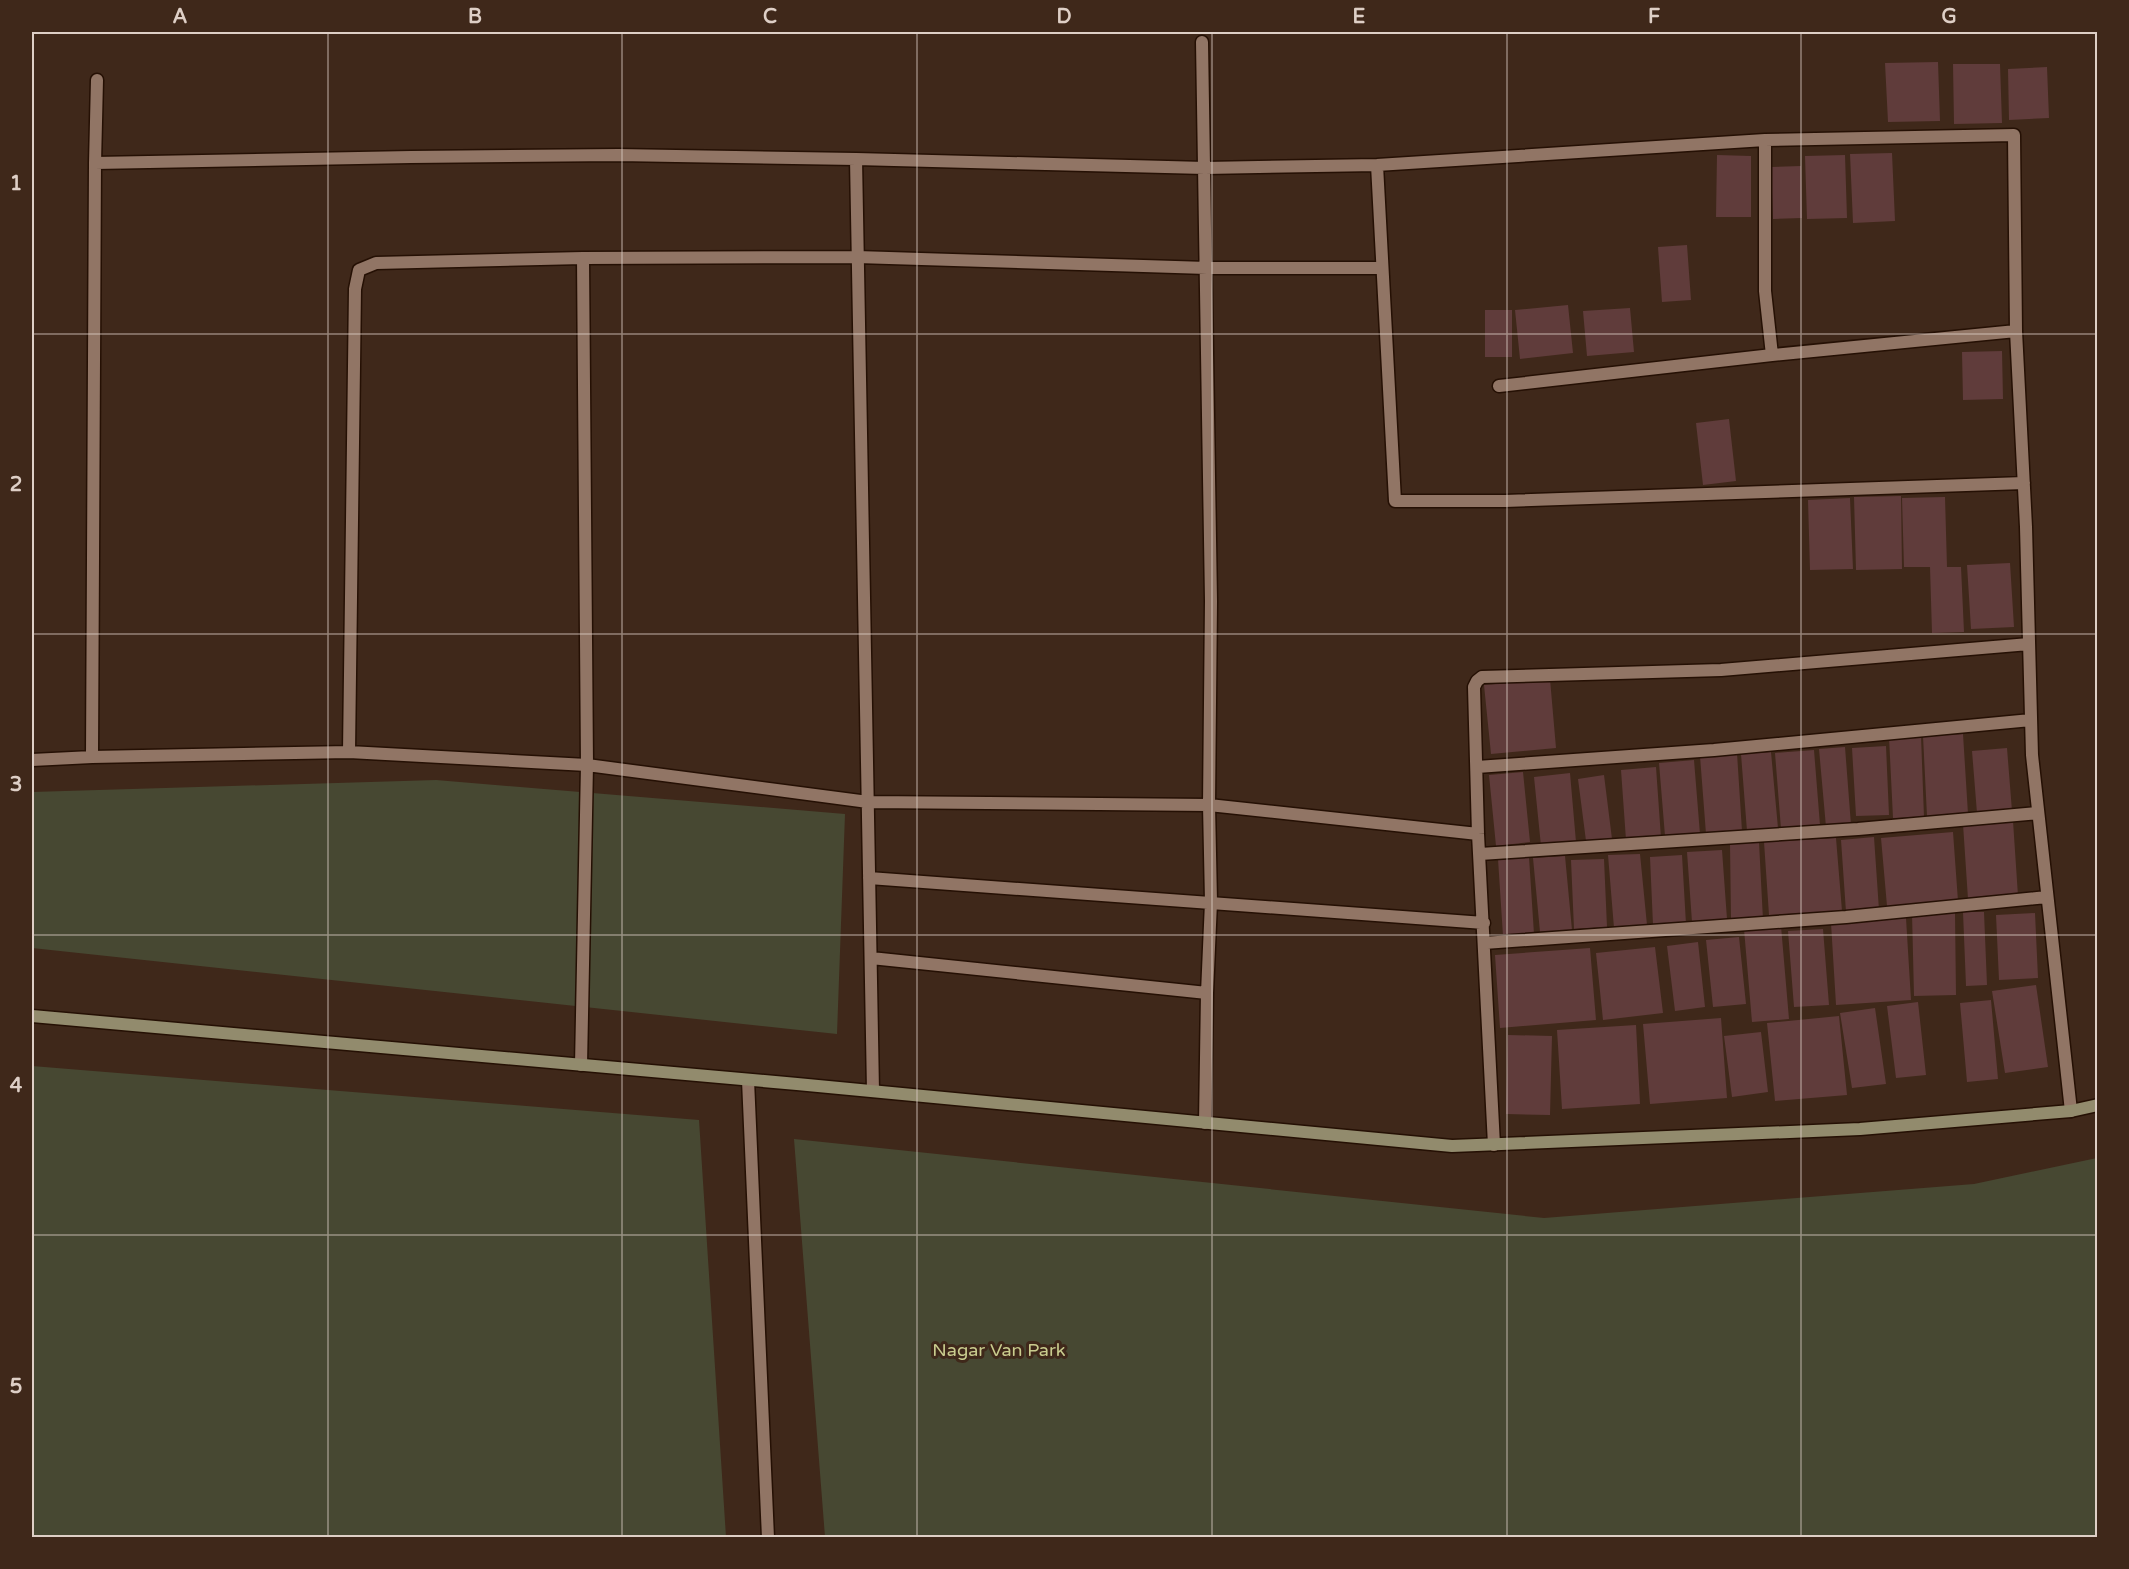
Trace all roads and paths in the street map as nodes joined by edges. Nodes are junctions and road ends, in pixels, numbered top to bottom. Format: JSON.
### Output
{"nodes":[{"id":1,"x":1202,"y":42,"type":"dead end"},
{"id":2,"x":97,"y":80,"type":"dead end"},
{"id":3,"x":1765,"y":140,"type":"junction"},
{"id":4,"x":856,"y":159,"type":"junction"},
{"id":5,"x":95,"y":163,"type":"junction"},
{"id":6,"x":1377,"y":165,"type":"junction"},
{"id":7,"x":1205,"y":168,"type":"junction"},
{"id":8,"x":857,"y":257,"type":"junction"},
{"id":9,"x":583,"y":258,"type":"junction"},
{"id":10,"x":1207,"y":268,"type":"junction"},
{"id":11,"x":1382,"y":268,"type":"junction"},
{"id":12,"x":2016,"y":331,"type":"junction"},
{"id":13,"x":1772,"y":355,"type":"junction"},
{"id":14,"x":1499,"y":386,"type":"dead end"},
{"id":15,"x":2024,"y":483,"type":"junction"},
{"id":16,"x":2029,"y":644,"type":"junction"},
{"id":17,"x":2031,"y":720,"type":"junction"},
{"id":18,"x":349,"y":752,"type":"junction"},
{"id":19,"x":92,"y":757,"type":"junction"},
{"id":20,"x":32,"y":760,"type":"edge"},
{"id":21,"x":587,"y":765,"type":"junction"},
{"id":22,"x":1477,"y":767,"type":"junction"},
{"id":23,"x":868,"y":802,"type":"junction"},
{"id":24,"x":1209,"y":805,"type":"junction"},
{"id":25,"x":2038,"y":813,"type":"junction"},
{"id":26,"x":1478,"y":834,"type":"junction"},
{"id":27,"x":1480,"y":854,"type":"junction"},
{"id":28,"x":869,"y":878,"type":"junction"},
{"id":29,"x":2047,"y":897,"type":"junction"},
{"id":30,"x":1211,"y":902,"type":"junction"},
{"id":31,"x":1484,"y":923,"type":"junction"},
{"id":32,"x":1484,"y":943,"type":"junction"},
{"id":33,"x":871,"y":958,"type":"junction"},
{"id":34,"x":1207,"y":993,"type":"junction"},
{"id":35,"x":32,"y":1016,"type":"edge"},
{"id":36,"x":581,"y":1065,"type":"junction"},
{"id":37,"x":748,"y":1080,"type":"junction"},
{"id":38,"x":873,"y":1091,"type":"junction"},
{"id":39,"x":2097,"y":1105,"type":"edge"},
{"id":40,"x":2071,"y":1111,"type":"junction"},
{"id":41,"x":1205,"y":1123,"type":"junction"},
{"id":42,"x":1494,"y":1145,"type":"junction"},
{"id":43,"x":768,"y":1538,"type":"edge"}],
"edges":[{"from":1,"to":7,"type":"street"},
{"from":2,"to":5,"type":"street"},
{"from":3,"to":6,"type":"street"},
{"from":3,"to":12,"type":"street"},
{"from":3,"to":13,"type":"street"},
{"from":4,"to":5,"type":"street"},
{"from":4,"to":7,"type":"street"},
{"from":4,"to":8,"type":"street"},
{"from":5,"to":19,"type":"street"},
{"from":6,"to":7,"type":"street"},
{"from":6,"to":11,"type":"street"},
{"from":7,"to":10,"type":"street"},
{"from":8,"to":9,"type":"street"},
{"from":8,"to":10,"type":"street"},
{"from":8,"to":23,"type":"street"},
{"from":9,"to":18,"type":"street"},
{"from":9,"to":21,"type":"street"},
{"from":10,"to":11,"type":"street"},
{"from":10,"to":24,"type":"street"},
{"from":11,"to":15,"type":"street"},
{"from":12,"to":13,"type":"street"},
{"from":12,"to":15,"type":"street"},
{"from":13,"to":14,"type":"street"},
{"from":15,"to":16,"type":"street"},
{"from":16,"to":17,"type":"street"},
{"from":16,"to":22,"type":"street"},
{"from":17,"to":22,"type":"street"},
{"from":17,"to":25,"type":"street"},
{"from":18,"to":19,"type":"street"},
{"from":18,"to":21,"type":"street"},
{"from":19,"to":20,"type":"street"},
{"from":21,"to":23,"type":"street"},
{"from":21,"to":36,"type":"street"},
{"from":22,"to":26,"type":"street"},
{"from":23,"to":24,"type":"street"},
{"from":23,"to":28,"type":"street"},
{"from":24,"to":26,"type":"street"},
{"from":24,"to":30,"type":"street"},
{"from":25,"to":27,"type":"street"},
{"from":25,"to":29,"type":"street"},
{"from":26,"to":27,"type":"street"},
{"from":27,"to":31,"type":"street"},
{"from":28,"to":30,"type":"street"},
{"from":28,"to":33,"type":"street"},
{"from":29,"to":32,"type":"street"},
{"from":29,"to":40,"type":"street"},
{"from":30,"to":31,"type":"street"},
{"from":30,"to":34,"type":"street"},
{"from":31,"to":32,"type":"street"},
{"from":32,"to":42,"type":"street"},
{"from":33,"to":34,"type":"street"},
{"from":33,"to":38,"type":"street"},
{"from":34,"to":41,"type":"street"},
{"from":35,"to":36,"type":"street"},
{"from":36,"to":37,"type":"street"},
{"from":37,"to":38,"type":"street"},
{"from":37,"to":43,"type":"street"},
{"from":38,"to":41,"type":"street"},
{"from":39,"to":40,"type":"street"},
{"from":40,"to":42,"type":"street"},
{"from":41,"to":42,"type":"street"}]}
